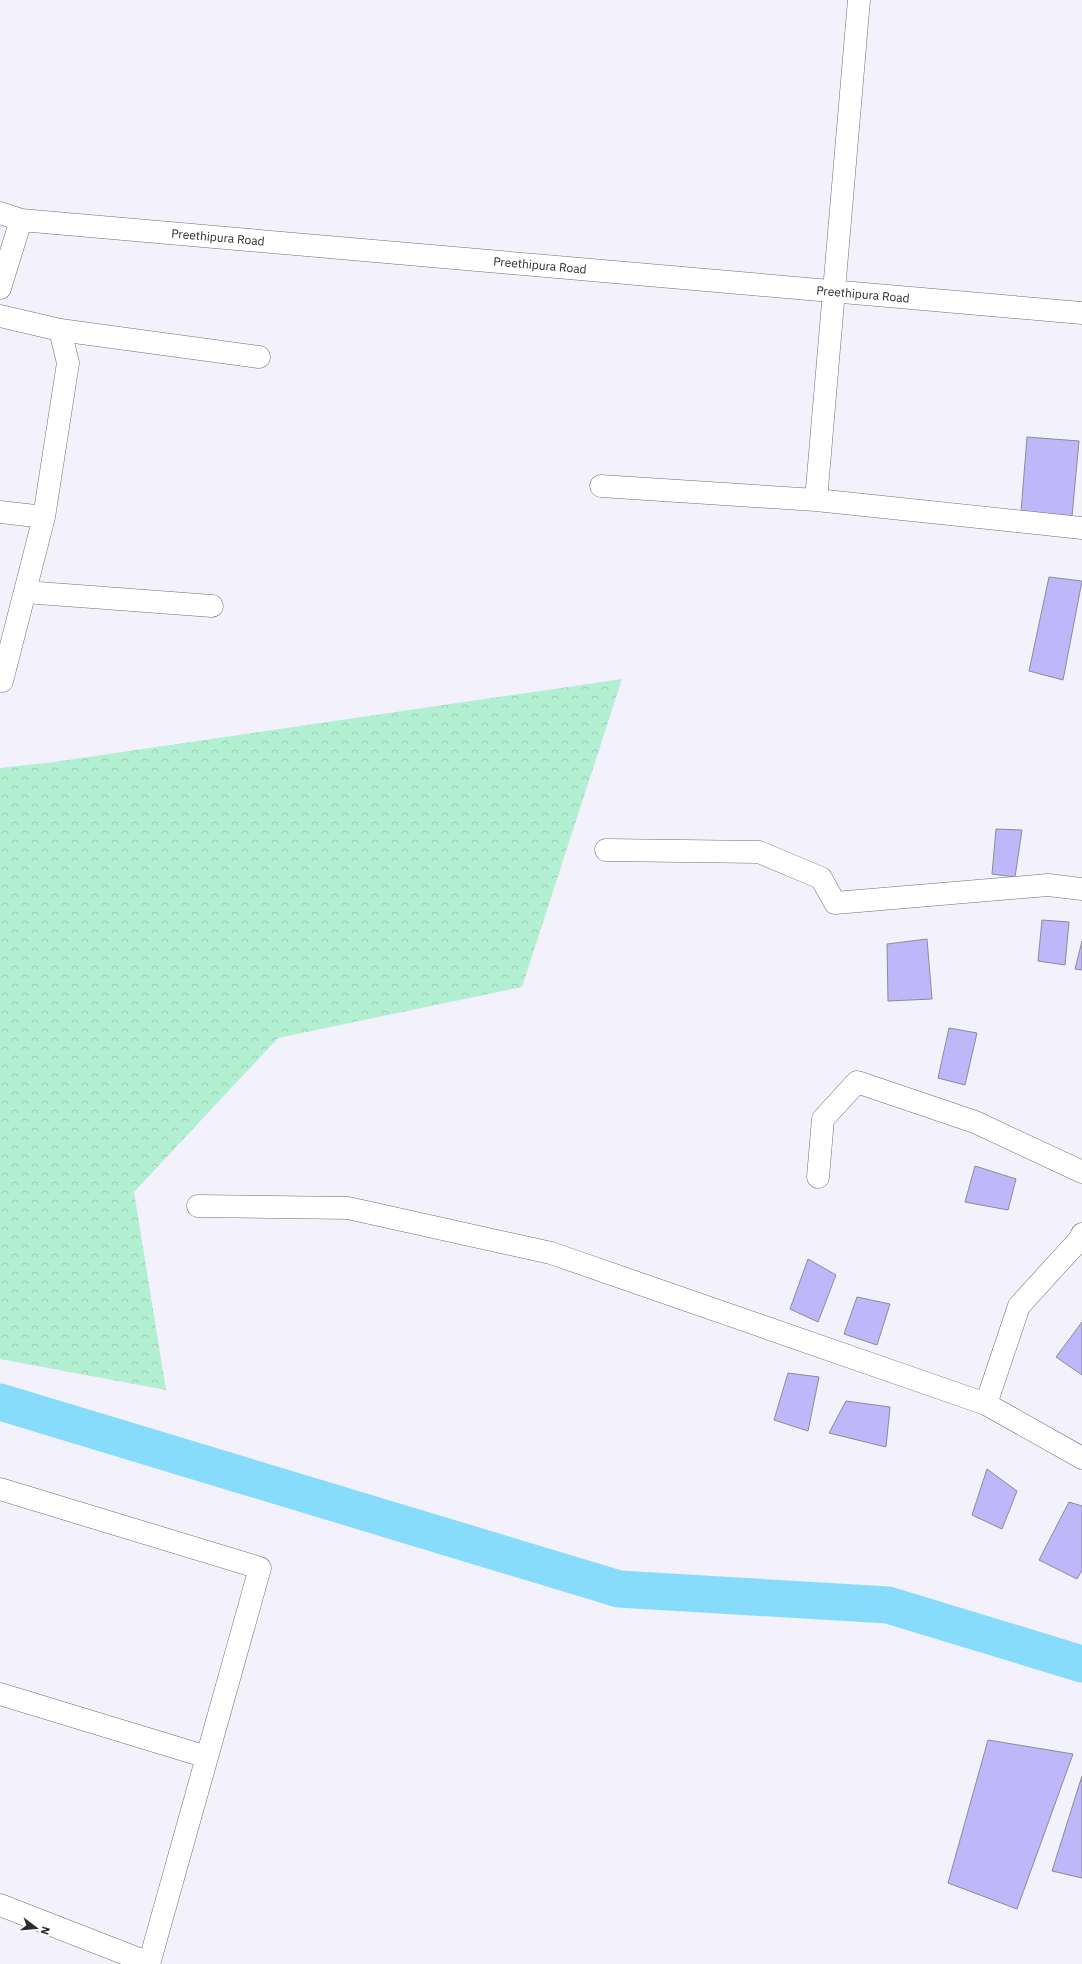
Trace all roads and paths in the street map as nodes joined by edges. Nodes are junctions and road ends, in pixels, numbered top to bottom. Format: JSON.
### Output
{"nodes":[{"id":1,"x":859,"y":0,"type":"edge"},
{"id":2,"x":0,"y":213,"type":"edge"},
{"id":3,"x":21,"y":220,"type":"junction"},
{"id":4,"x":0,"y":288,"type":"edge"},
{"id":5,"x":834,"y":291,"type":"junction"},
{"id":6,"x":1082,"y":313,"type":"edge"},
{"id":7,"x":0,"y":316,"type":"edge"},
{"id":8,"x":60,"y":330,"type":"junction"},
{"id":9,"x":259,"y":357,"type":"dead end"},
{"id":10,"x":601,"y":486,"type":"dead end"},
{"id":11,"x":816,"y":500,"type":"junction"},
{"id":12,"x":0,"y":512,"type":"edge"},
{"id":13,"x":44,"y":516,"type":"junction"},
{"id":14,"x":1082,"y":528,"type":"edge"},
{"id":15,"x":25,"y":592,"type":"junction"},
{"id":16,"x":212,"y":606,"type":"dead end"},
{"id":17,"x":2,"y":681,"type":"dead end"},
{"id":18,"x":606,"y":850,"type":"dead end"},
{"id":19,"x":1082,"y":889,"type":"edge"},
{"id":20,"x":1082,"y":1172,"type":"edge"},
{"id":21,"x":818,"y":1177,"type":"dead end"},
{"id":22,"x":198,"y":1206,"type":"dead end"},
{"id":23,"x":1082,"y":1234,"type":"edge"},
{"id":24,"x":986,"y":1404,"type":"junction"},
{"id":25,"x":1082,"y":1458,"type":"edge"},
{"id":26,"x":0,"y":1489,"type":"edge"},
{"id":27,"x":0,"y":1694,"type":"edge"},
{"id":28,"x":207,"y":1757,"type":"junction"},
{"id":29,"x":0,"y":1905,"type":"edge"},
{"id":30,"x":149,"y":1964,"type":"edge"}],
"edges":[{"from":1,"to":5,"type":"street"},
{"from":2,"to":3,"type":"street","name":"Preethipura Road"},
{"from":3,"to":4,"type":"street"},
{"from":3,"to":5,"type":"street","name":"Preethipura Road"},
{"from":5,"to":6,"type":"street","name":"Preethipura Road"},
{"from":5,"to":11,"type":"street"},
{"from":7,"to":8,"type":"street"},
{"from":8,"to":9,"type":"street"},
{"from":8,"to":13,"type":"street"},
{"from":10,"to":11,"type":"street"},
{"from":11,"to":14,"type":"street"},
{"from":12,"to":13,"type":"street"},
{"from":13,"to":15,"type":"street"},
{"from":15,"to":16,"type":"street"},
{"from":15,"to":17,"type":"street"},
{"from":18,"to":19,"type":"street"},
{"from":20,"to":21,"type":"street"},
{"from":22,"to":24,"type":"street"},
{"from":23,"to":24,"type":"street"},
{"from":24,"to":25,"type":"street"},
{"from":26,"to":28,"type":"street"},
{"from":27,"to":28,"type":"street"},
{"from":28,"to":30,"type":"street"},
{"from":29,"to":30,"type":"street"}]}
